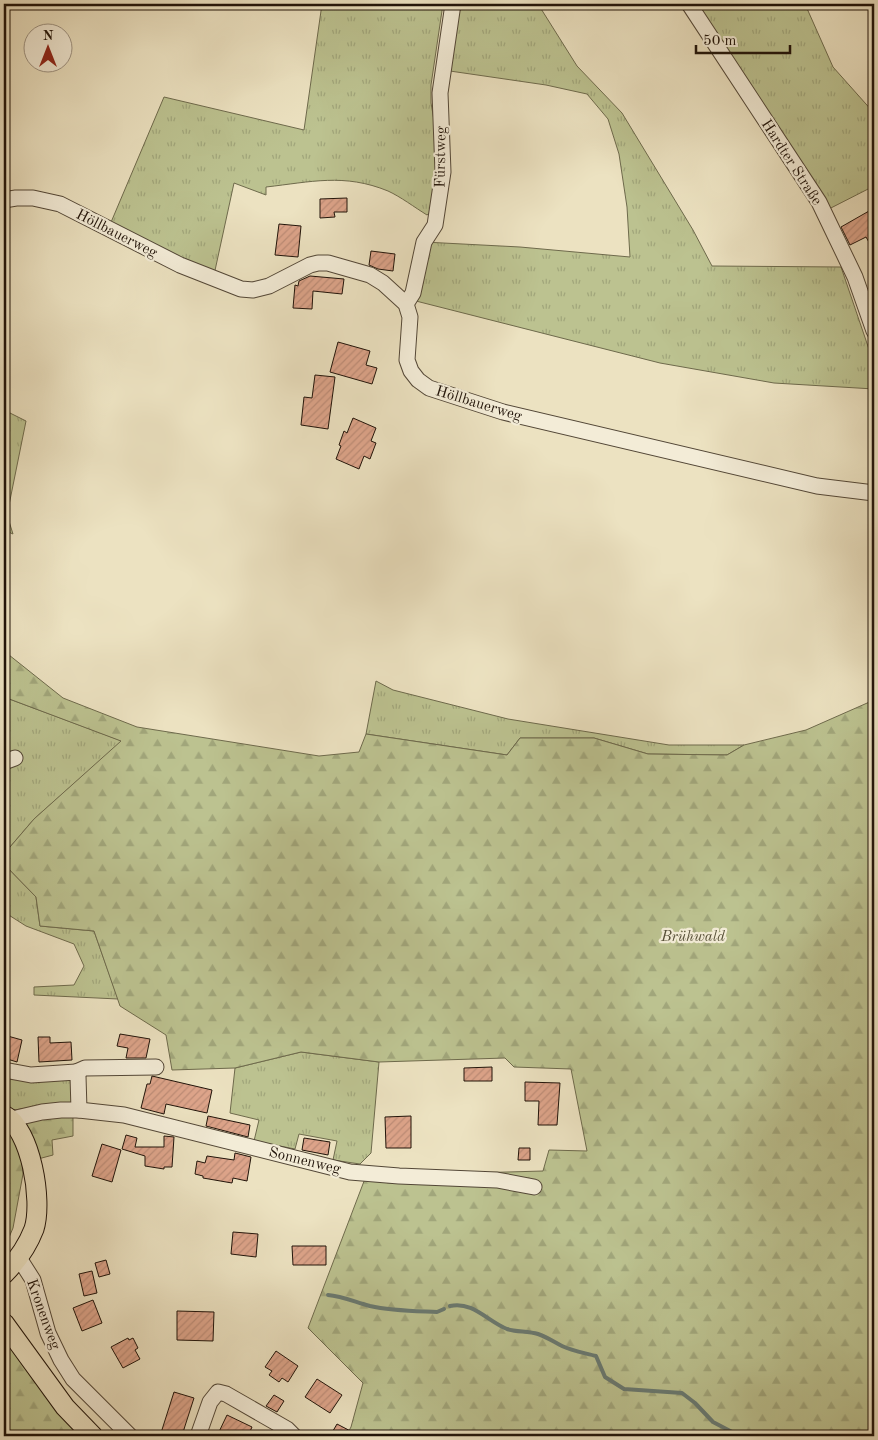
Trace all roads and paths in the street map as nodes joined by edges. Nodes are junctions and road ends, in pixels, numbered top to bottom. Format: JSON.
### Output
{"nodes":[{"id":1,"x":453,"y":4,"type":"edge"},
{"id":2,"x":688,"y":4,"type":"edge"},
{"id":3,"x":4,"y":200,"type":"edge"},
{"id":4,"x":406,"y":304,"type":"junction"},
{"id":5,"x":874,"y":331,"type":"edge"},
{"id":6,"x":874,"y":493,"type":"edge"},
{"id":7,"x":156,"y":1067,"type":"dead end"},
{"id":8,"x":4,"y":1070,"type":"edge"},
{"id":9,"x":76,"y":1072,"type":"junction"},
{"id":10,"x":79,"y":1110,"type":"junction"},
{"id":11,"x":8,"y":1117,"type":"edge"},
{"id":12,"x":534,"y":1187,"type":"dead end"},
{"id":13,"x":19,"y":1258,"type":"junction"},
{"id":14,"x":4,"y":1274,"type":"edge"},
{"id":15,"x":4,"y":1323,"type":"edge"},
{"id":16,"x":90,"y":1433,"type":"edge"},
{"id":17,"x":130,"y":1436,"type":"edge"},
{"id":18,"x":198,"y":1436,"type":"edge"},
{"id":19,"x":294,"y":1436,"type":"edge"}],
"edges":[{"from":1,"to":4,"type":"street","name":"Fürstweg"},
{"from":2,"to":5,"type":"street","name":"Hardter Straße"},
{"from":3,"to":4,"type":"street","name":"Höllbauerweg"},
{"from":4,"to":6,"type":"street","name":"Höllbauerweg"},
{"from":7,"to":9,"type":"street"},
{"from":8,"to":9,"type":"street"},
{"from":9,"to":10,"type":"street"},
{"from":10,"to":11,"type":"street","name":"Sonnenweg"},
{"from":10,"to":12,"type":"street","name":"Sonnenweg"},
{"from":11,"to":13,"type":"main road"},
{"from":13,"to":14,"type":"main road"},
{"from":13,"to":17,"type":"street","name":"Kronenweg"},
{"from":15,"to":16,"type":"main road"},
{"from":18,"to":19,"type":"street"}]}
